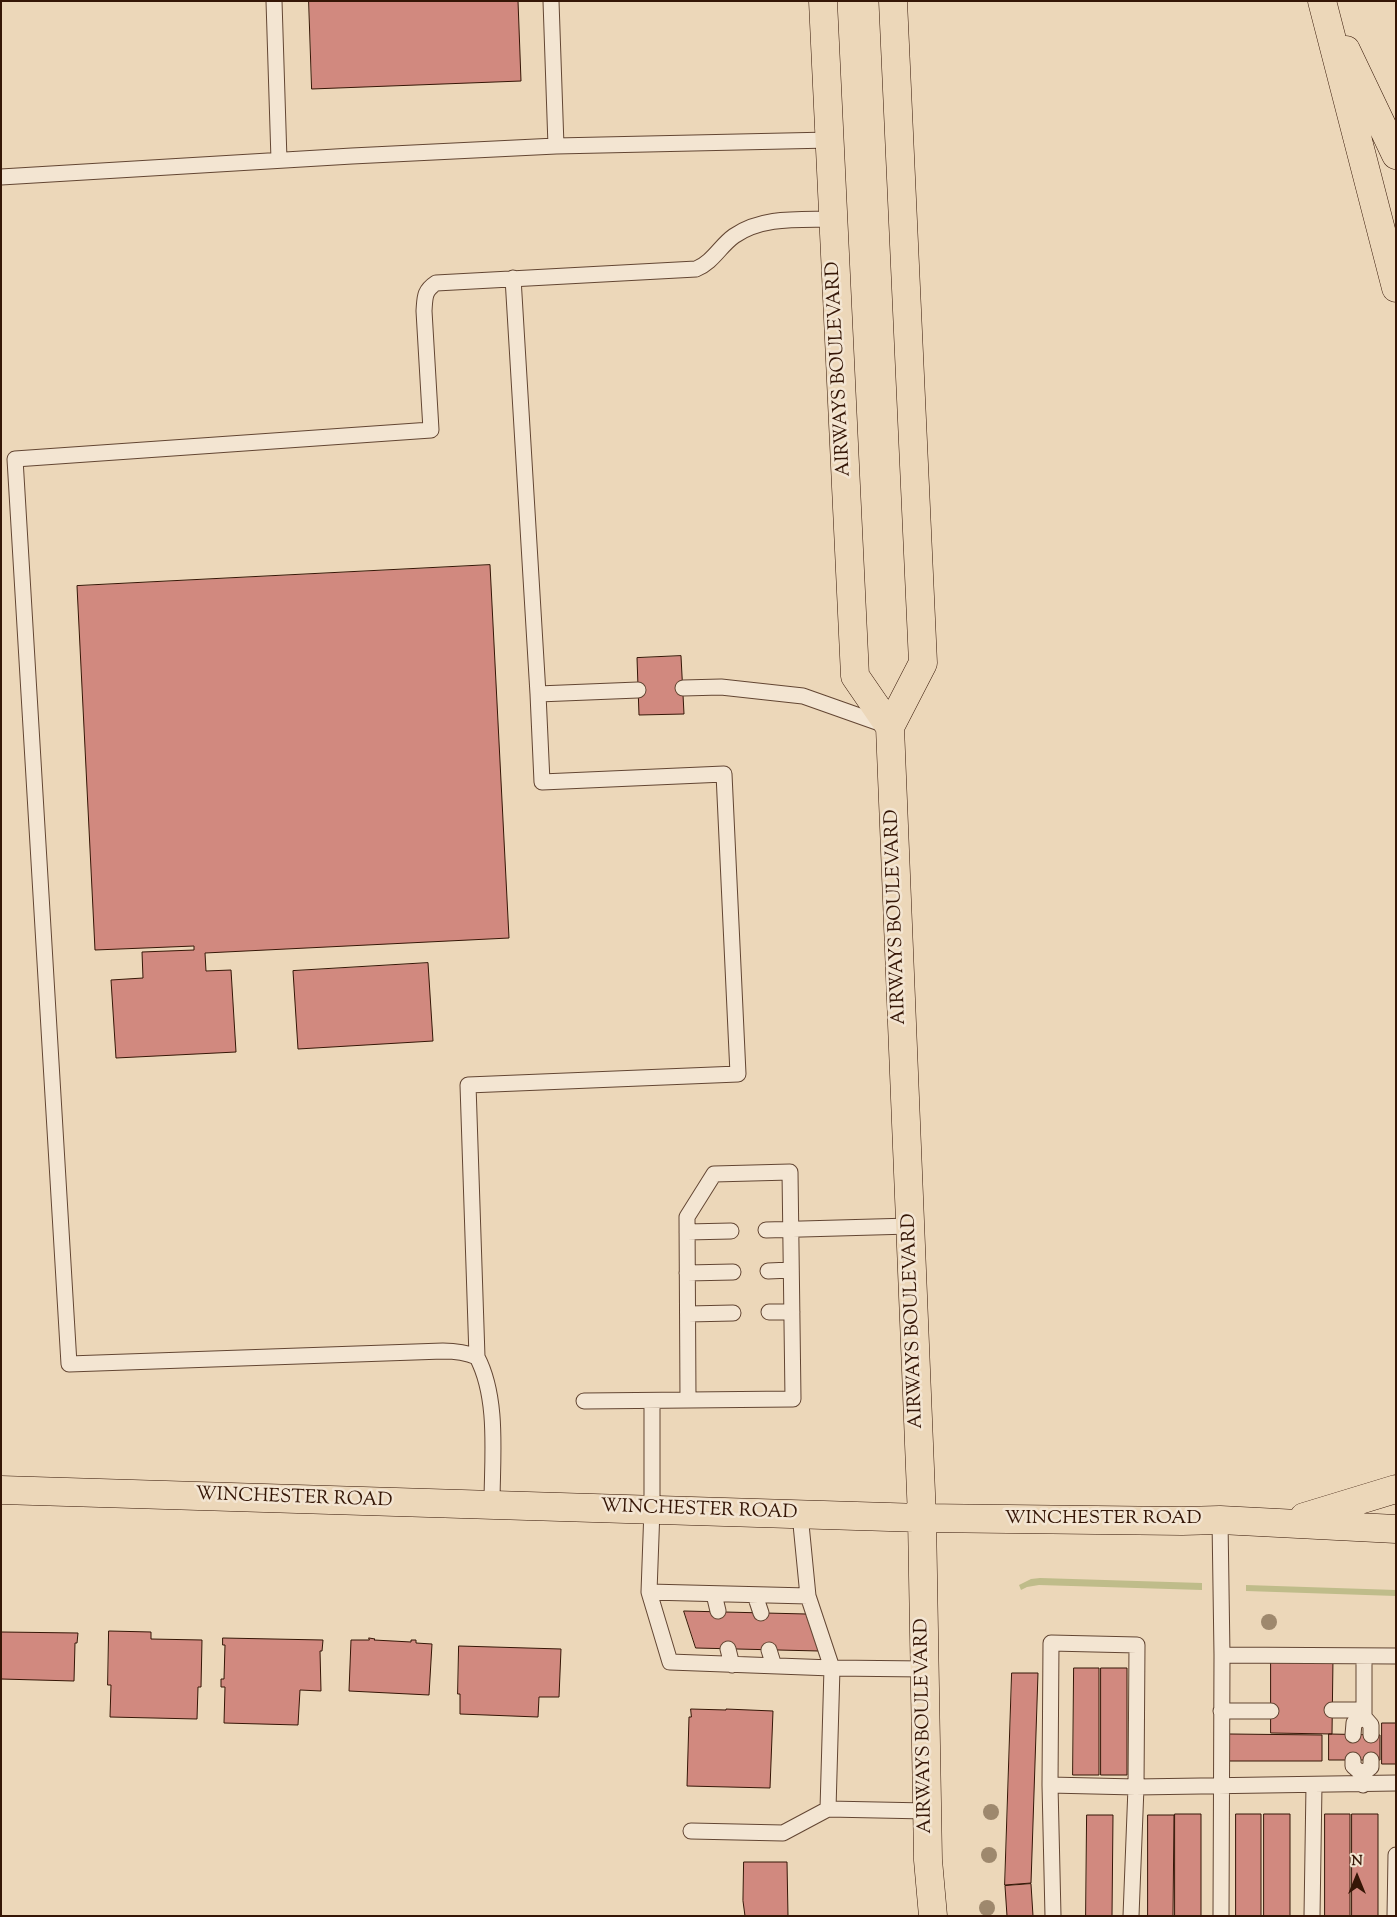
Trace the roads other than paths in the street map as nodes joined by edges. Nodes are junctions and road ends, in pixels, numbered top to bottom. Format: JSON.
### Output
{"nodes":[{"id":1,"x":274,"y":1,"type":"edge"},
{"id":2,"x":551,"y":1,"type":"edge"},
{"id":3,"x":823,"y":1,"type":"edge"},
{"id":4,"x":893,"y":1,"type":"edge"},
{"id":5,"x":1322,"y":1,"type":"edge"},
{"id":6,"x":830,"y":140,"type":"junction"},
{"id":7,"x":556,"y":146,"type":"junction"},
{"id":8,"x":1396,"y":155,"type":"edge"},
{"id":9,"x":279,"y":160,"type":"junction"},
{"id":10,"x":1,"y":177,"type":"edge"},
{"id":11,"x":833,"y":219,"type":"junction"},
{"id":12,"x":513,"y":278,"type":"junction"},
{"id":13,"x":1396,"y":288,"type":"edge"},
{"id":14,"x":682,"y":688,"type":"dead end"},
{"id":15,"x":638,"y":690,"type":"dead end"},
{"id":16,"x":538,"y":694,"type":"junction"},
{"id":17,"x":890,"y":727,"type":"junction"},
{"id":18,"x":910,"y":1226,"type":"junction"},
{"id":19,"x":766,"y":1230,"type":"dead end"},
{"id":20,"x":791,"y":1230,"type":"junction"},
{"id":21,"x":731,"y":1231,"type":"dead end"},
{"id":22,"x":687,"y":1232,"type":"junction"},
{"id":23,"x":791,"y":1270,"type":"junction"},
{"id":24,"x":768,"y":1271,"type":"dead end"},
{"id":25,"x":733,"y":1272,"type":"dead end"},
{"id":26,"x":687,"y":1273,"type":"junction"},
{"id":27,"x":769,"y":1312,"type":"dead end"},
{"id":28,"x":792,"y":1312,"type":"junction"},
{"id":29,"x":733,"y":1313,"type":"dead end"},
{"id":30,"x":688,"y":1314,"type":"junction"},
{"id":31,"x":477,"y":1357,"type":"junction"},
{"id":32,"x":688,"y":1400,"type":"junction"},
{"id":33,"x":584,"y":1401,"type":"dead end"},
{"id":34,"x":652,"y":1402,"type":"junction"},
{"id":35,"x":1396,"y":1489,"type":"edge"},
{"id":36,"x":1,"y":1490,"type":"edge"},
{"id":37,"x":492,"y":1505,"type":"junction"},
{"id":38,"x":652,"y":1509,"type":"junction"},
{"id":39,"x":800,"y":1514,"type":"junction"},
{"id":40,"x":922,"y":1518,"type":"junction"},
{"id":41,"x":1220,"y":1520,"type":"junction"},
{"id":42,"x":1284,"y":1523,"type":"junction"},
{"id":43,"x":1396,"y":1528,"type":"edge"},
{"id":44,"x":649,"y":1592,"type":"junction"},
{"id":45,"x":714,"y":1594,"type":"junction"},
{"id":46,"x":755,"y":1595,"type":"junction"},
{"id":47,"x":808,"y":1596,"type":"junction"},
{"id":48,"x":718,"y":1612,"type":"dead end"},
{"id":49,"x":761,"y":1612,"type":"dead end"},
{"id":50,"x":728,"y":1649,"type":"dead end"},
{"id":51,"x":769,"y":1650,"type":"dead end"},
{"id":52,"x":1222,"y":1655,"type":"junction"},
{"id":53,"x":1364,"y":1656,"type":"junction"},
{"id":54,"x":1396,"y":1656,"type":"edge"},
{"id":55,"x":732,"y":1665,"type":"junction"},
{"id":56,"x":774,"y":1666,"type":"junction"},
{"id":57,"x":832,"y":1668,"type":"junction"},
{"id":58,"x":924,"y":1669,"type":"junction"},
{"id":59,"x":1332,"y":1710,"type":"dead end"},
{"id":60,"x":1221,"y":1711,"type":"junction"},
{"id":61,"x":1271,"y":1711,"type":"dead end"},
{"id":62,"x":1364,"y":1714,"type":"junction"},
{"id":63,"x":1353,"y":1735,"type":"dead end"},
{"id":64,"x":1372,"y":1735,"type":"dead end"},
{"id":65,"x":1353,"y":1760,"type":"dead end"},
{"id":66,"x":1371,"y":1760,"type":"dead end"},
{"id":67,"x":1363,"y":1779,"type":"junction"},
{"id":68,"x":1396,"y":1783,"type":"edge"},
{"id":69,"x":1050,"y":1786,"type":"junction"},
{"id":70,"x":1136,"y":1786,"type":"junction"},
{"id":71,"x":1222,"y":1786,"type":"junction"},
{"id":72,"x":1314,"y":1786,"type":"junction"},
{"id":73,"x":828,"y":1809,"type":"junction"},
{"id":74,"x":927,"y":1811,"type":"junction"},
{"id":75,"x":691,"y":1831,"type":"dead end"},
{"id":76,"x":1396,"y":1855,"type":"edge"},
{"id":77,"x":933,"y":1916,"type":"edge"},
{"id":78,"x":1053,"y":1916,"type":"edge"},
{"id":79,"x":1131,"y":1916,"type":"edge"},
{"id":80,"x":1222,"y":1916,"type":"edge"},
{"id":81,"x":1312,"y":1916,"type":"edge"},
{"id":82,"x":1395,"y":1916,"type":"edge"}],
"edges":[{"from":1,"to":9,"type":"lane"},
{"from":2,"to":7,"type":"lane"},
{"from":3,"to":6,"type":"main road","name":"AIRWAYS BOULEVARD"},
{"from":4,"to":17,"type":"main road","name":"AIRWAYS BOULEVARD"},
{"from":5,"to":8,"type":"main road"},
{"from":5,"to":13,"type":"main road"},
{"from":6,"to":7,"type":"lane"},
{"from":6,"to":11,"type":"main road","name":"AIRWAYS BOULEVARD"},
{"from":7,"to":9,"type":"lane"},
{"from":9,"to":10,"type":"lane"},
{"from":11,"to":12,"type":"lane"},
{"from":11,"to":17,"type":"main road","name":"AIRWAYS BOULEVARD"},
{"from":12,"to":16,"type":"lane"},
{"from":12,"to":31,"type":"lane"},
{"from":14,"to":17,"type":"lane"},
{"from":15,"to":16,"type":"lane"},
{"from":16,"to":31,"type":"lane"},
{"from":17,"to":18,"type":"main road","name":"AIRWAYS BOULEVARD"},
{"from":18,"to":20,"type":"lane"},
{"from":18,"to":40,"type":"main road","name":"AIRWAYS BOULEVARD"},
{"from":19,"to":20,"type":"lane"},
{"from":20,"to":22,"type":"lane"},
{"from":20,"to":23,"type":"lane"},
{"from":21,"to":22,"type":"lane"},
{"from":22,"to":26,"type":"lane"},
{"from":23,"to":24,"type":"lane"},
{"from":23,"to":28,"type":"lane"},
{"from":25,"to":26,"type":"lane"},
{"from":26,"to":30,"type":"lane"},
{"from":27,"to":28,"type":"lane"},
{"from":28,"to":32,"type":"lane"},
{"from":29,"to":30,"type":"lane"},
{"from":30,"to":32,"type":"lane"},
{"from":31,"to":37,"type":"lane"},
{"from":32,"to":34,"type":"lane"},
{"from":33,"to":34,"type":"lane"},
{"from":34,"to":38,"type":"lane"},
{"from":35,"to":42,"type":"main road"},
{"from":36,"to":37,"type":"main road","name":"WINCHESTER ROAD"},
{"from":37,"to":38,"type":"main road","name":"WINCHESTER ROAD"},
{"from":38,"to":39,"type":"main road","name":"WINCHESTER ROAD"},
{"from":38,"to":44,"type":"lane"},
{"from":39,"to":40,"type":"main road","name":"WINCHESTER ROAD"},
{"from":39,"to":47,"type":"lane"},
{"from":40,"to":41,"type":"main road","name":"WINCHESTER ROAD"},
{"from":40,"to":58,"type":"main road","name":"AIRWAYS BOULEVARD"},
{"from":41,"to":42,"type":"main road","name":"WINCHESTER ROAD"},
{"from":41,"to":52,"type":"lane"},
{"from":42,"to":43,"type":"main road","name":"WINCHESTER ROAD"},
{"from":44,"to":45,"type":"lane"},
{"from":44,"to":55,"type":"lane"},
{"from":45,"to":46,"type":"lane"},
{"from":45,"to":48,"type":"lane"},
{"from":46,"to":47,"type":"lane"},
{"from":46,"to":49,"type":"lane"},
{"from":47,"to":57,"type":"lane"},
{"from":50,"to":55,"type":"lane"},
{"from":51,"to":56,"type":"lane"},
{"from":52,"to":53,"type":"lane"},
{"from":52,"to":60,"type":"lane"},
{"from":53,"to":54,"type":"lane"},
{"from":53,"to":62,"type":"lane"},
{"from":55,"to":56,"type":"lane"},
{"from":56,"to":57,"type":"lane"},
{"from":57,"to":58,"type":"lane"},
{"from":57,"to":73,"type":"lane"},
{"from":58,"to":74,"type":"main road","name":"AIRWAYS BOULEVARD"},
{"from":59,"to":62,"type":"lane"},
{"from":60,"to":61,"type":"lane"},
{"from":60,"to":71,"type":"lane"},
{"from":62,"to":63,"type":"lane"},
{"from":62,"to":64,"type":"lane"},
{"from":65,"to":67,"type":"lane"},
{"from":66,"to":67,"type":"lane"},
{"from":67,"to":68,"type":"lane"},
{"from":67,"to":72,"type":"lane"},
{"from":69,"to":70,"type":"lane"},
{"from":69,"to":70,"type":"lane"},
{"from":69,"to":78,"type":"lane"},
{"from":70,"to":71,"type":"lane"},
{"from":70,"to":79,"type":"lane"},
{"from":71,"to":72,"type":"lane"},
{"from":71,"to":80,"type":"lane"},
{"from":72,"to":81,"type":"lane"},
{"from":73,"to":74,"type":"lane"},
{"from":73,"to":75,"type":"lane"},
{"from":74,"to":77,"type":"main road","name":"AIRWAYS BOULEVARD"},
{"from":76,"to":82,"type":"lane"}]}
